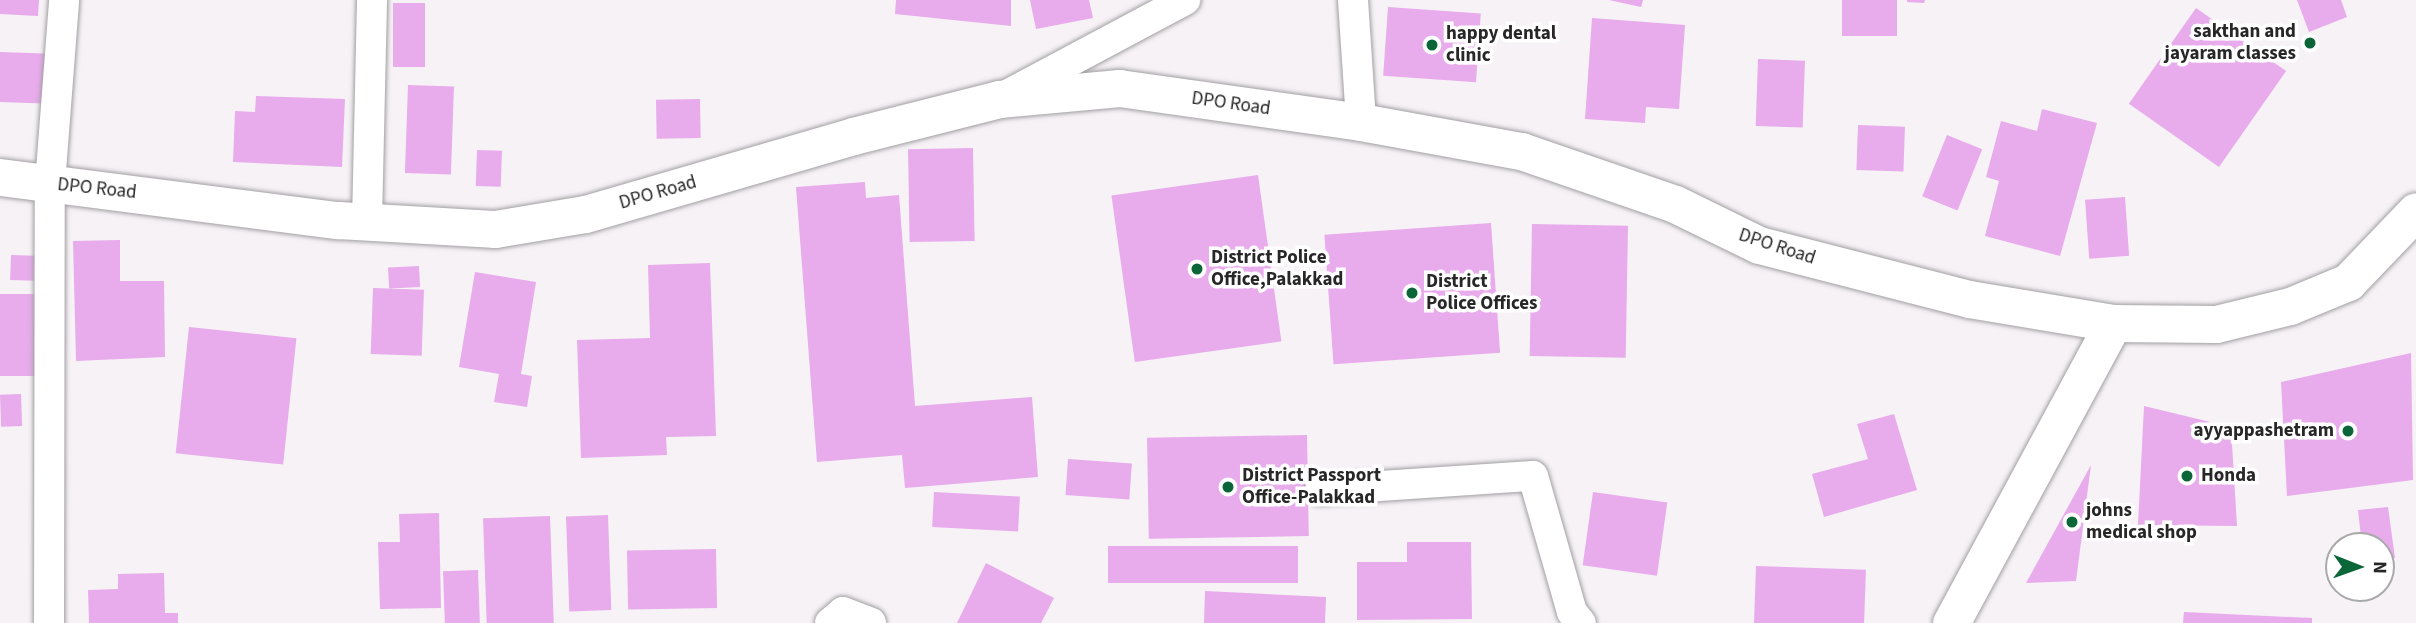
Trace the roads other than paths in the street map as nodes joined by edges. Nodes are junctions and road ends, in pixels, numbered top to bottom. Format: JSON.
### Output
{"nodes":[{"id":1,"x":64,"y":0,"type":"edge"},
{"id":2,"x":372,"y":0,"type":"edge"},
{"id":3,"x":1185,"y":0,"type":"edge"},
{"id":4,"x":1353,"y":0,"type":"edge"},
{"id":5,"x":999,"y":99,"type":"junction"},
{"id":6,"x":1360,"y":122,"type":"junction"},
{"id":7,"x":0,"y":177,"type":"edge"},
{"id":8,"x":50,"y":184,"type":"junction"},
{"id":9,"x":2416,"y":211,"type":"edge"},
{"id":10,"x":368,"y":222,"type":"junction"},
{"id":11,"x":2113,"y":323,"type":"junction"},
{"id":12,"x":1320,"y":491,"type":"dead end"},
{"id":13,"x":49,"y":623,"type":"edge"},
{"id":14,"x":830,"y":623,"type":"edge"},
{"id":15,"x":871,"y":623,"type":"edge"},
{"id":16,"x":1581,"y":623,"type":"edge"},
{"id":17,"x":1951,"y":623,"type":"edge"}],
"edges":[{"from":1,"to":8,"type":"street"},
{"from":2,"to":10,"type":"street"},
{"from":3,"to":5,"type":"street"},
{"from":4,"to":6,"type":"street"},
{"from":5,"to":6,"type":"street","name":"DPO Road"},
{"from":5,"to":10,"type":"street","name":"DPO Road"},
{"from":6,"to":11,"type":"street","name":"DPO Road"},
{"from":7,"to":8,"type":"street","name":"DPO Road"},
{"from":8,"to":10,"type":"street","name":"DPO Road"},
{"from":8,"to":13,"type":"street"},
{"from":9,"to":11,"type":"street","name":"DPO Road"},
{"from":11,"to":17,"type":"street"},
{"from":12,"to":16,"type":"street"},
{"from":14,"to":15,"type":"street"}]}
